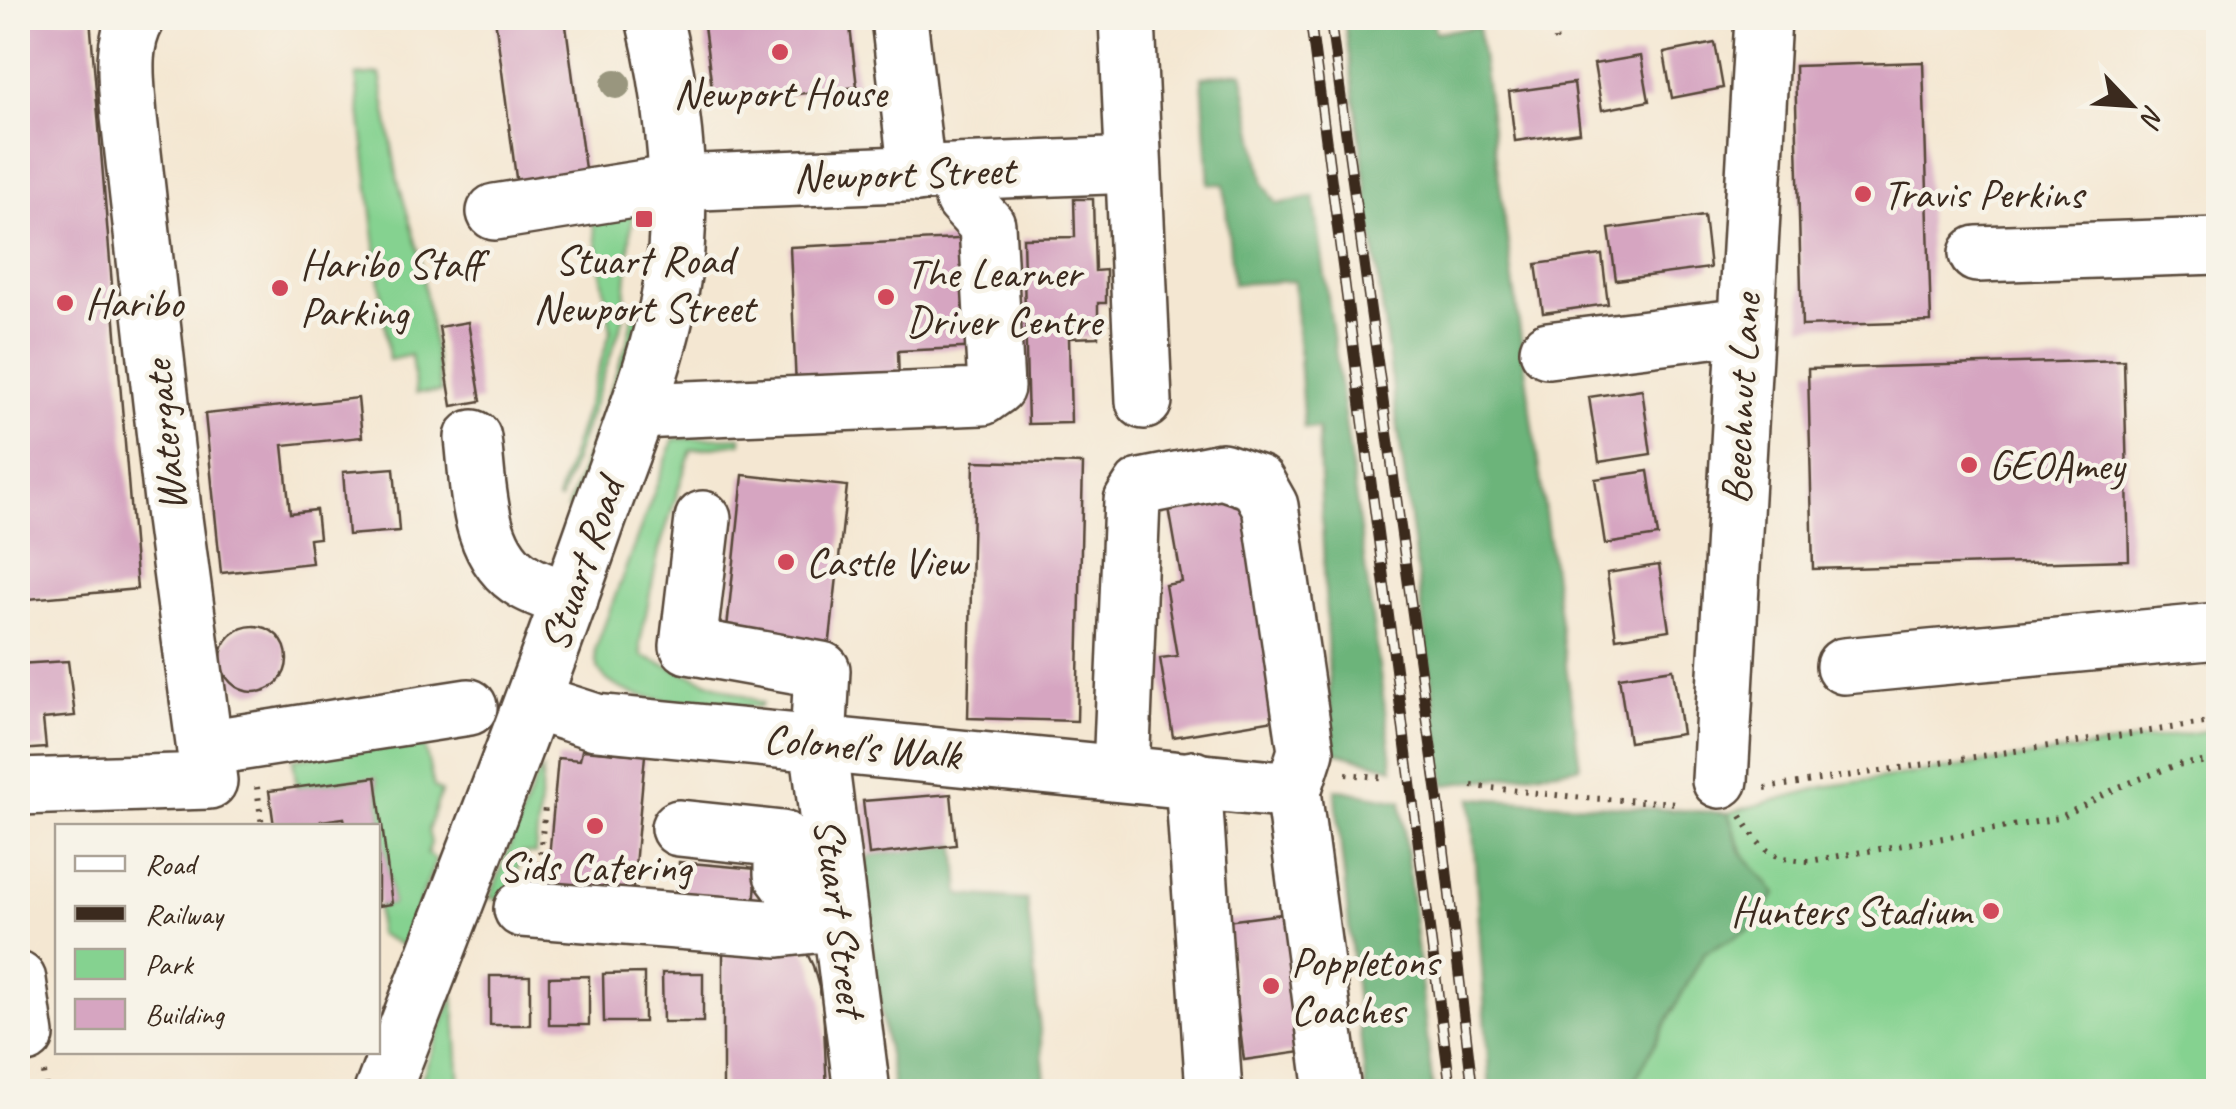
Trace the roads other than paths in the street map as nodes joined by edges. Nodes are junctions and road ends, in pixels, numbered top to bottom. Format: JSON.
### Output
{"nodes":[{"id":1,"x":654,"y":18,"type":"edge"},
{"id":2,"x":900,"y":18,"type":"edge"},
{"id":3,"x":1127,"y":18,"type":"edge"},
{"id":4,"x":1763,"y":18,"type":"edge"},
{"id":5,"x":134,"y":24,"type":"edge"},
{"id":6,"x":1133,"y":165,"type":"junction"},
{"id":7,"x":938,"y":173,"type":"junction"},
{"id":8,"x":676,"y":183,"type":"junction"},
{"id":9,"x":495,"y":212,"type":"dead end"},
{"id":10,"x":2218,"y":246,"type":"edge"},
{"id":11,"x":1977,"y":254,"type":"dead end"},
{"id":12,"x":1745,"y":326,"type":"junction"},
{"id":13,"x":1548,"y":350,"type":"dead end"},
{"id":14,"x":1144,"y":401,"type":"dead end"},
{"id":15,"x":637,"y":411,"type":"junction"},
{"id":16,"x":473,"y":438,"type":"dead end"},
{"id":17,"x":703,"y":519,"type":"dead end"},
{"id":18,"x":570,"y":600,"type":"junction"},
{"id":19,"x":2218,"y":631,"type":"edge"},
{"id":20,"x":1844,"y":666,"type":"dead end"},
{"id":21,"x":534,"y":702,"type":"junction"},
{"id":22,"x":446,"y":722,"type":"dead end"},
{"id":23,"x":818,"y":743,"type":"junction"},
{"id":24,"x":207,"y":764,"type":"junction"},
{"id":25,"x":1121,"y":772,"type":"junction"},
{"id":26,"x":1193,"y":780,"type":"junction"},
{"id":27,"x":18,"y":787,"type":"edge"},
{"id":28,"x":1724,"y":787,"type":"road end"},
{"id":29,"x":1293,"y":792,"type":"junction"},
{"id":30,"x":679,"y":828,"type":"dead end"},
{"id":31,"x":528,"y":910,"type":"road end"},
{"id":32,"x":830,"y":923,"type":"junction"},
{"id":33,"x":18,"y":980,"type":"edge"},
{"id":34,"x":26,"y":1036,"type":"dead end"},
{"id":35,"x":382,"y":1092,"type":"edge"},
{"id":36,"x":862,"y":1092,"type":"edge"},
{"id":37,"x":1214,"y":1092,"type":"edge"},
{"id":38,"x":1333,"y":1092,"type":"edge"}],
"edges":[{"from":1,"to":8,"type":"street","name":"Stuart Road"},
{"from":2,"to":7,"type":"street"},
{"from":3,"to":6,"type":"street"},
{"from":4,"to":12,"type":"street","name":"Beechnut Lane"},
{"from":5,"to":24,"type":"street","name":"Watergate"},
{"from":6,"to":7,"type":"street","name":"Newport Street"},
{"from":6,"to":14,"type":"street"},
{"from":7,"to":8,"type":"street","name":"Newport Street"},
{"from":7,"to":15,"type":"street"},
{"from":8,"to":9,"type":"street","name":"Newport Street"},
{"from":8,"to":15,"type":"street","name":"Stuart Road"},
{"from":10,"to":11,"type":"street"},
{"from":12,"to":13,"type":"street"},
{"from":12,"to":28,"type":"street","name":"Beechnut Lane"},
{"from":15,"to":18,"type":"street","name":"Stuart Road"},
{"from":16,"to":18,"type":"street"},
{"from":17,"to":23,"type":"street","name":"Stuart Street"},
{"from":18,"to":21,"type":"street","name":"Stuart Road"},
{"from":19,"to":20,"type":"street"},
{"from":21,"to":23,"type":"street","name":"Colonel's Walk"},
{"from":21,"to":35,"type":"street","name":"Stuart Road"},
{"from":22,"to":24,"type":"street"},
{"from":23,"to":25,"type":"street","name":"Colonel's Walk"},
{"from":23,"to":32,"type":"street","name":"Stuart Street"},
{"from":24,"to":27,"type":"street"},
{"from":25,"to":26,"type":"street","name":"Colonel's Walk"},
{"from":25,"to":29,"type":"street"},
{"from":26,"to":29,"type":"street","name":"Colonel's Walk"},
{"from":26,"to":37,"type":"street"},
{"from":29,"to":38,"type":"street"},
{"from":30,"to":32,"type":"street"},
{"from":31,"to":32,"type":"street"},
{"from":32,"to":36,"type":"street","name":"Stuart Street"},
{"from":33,"to":34,"type":"street"}]}
